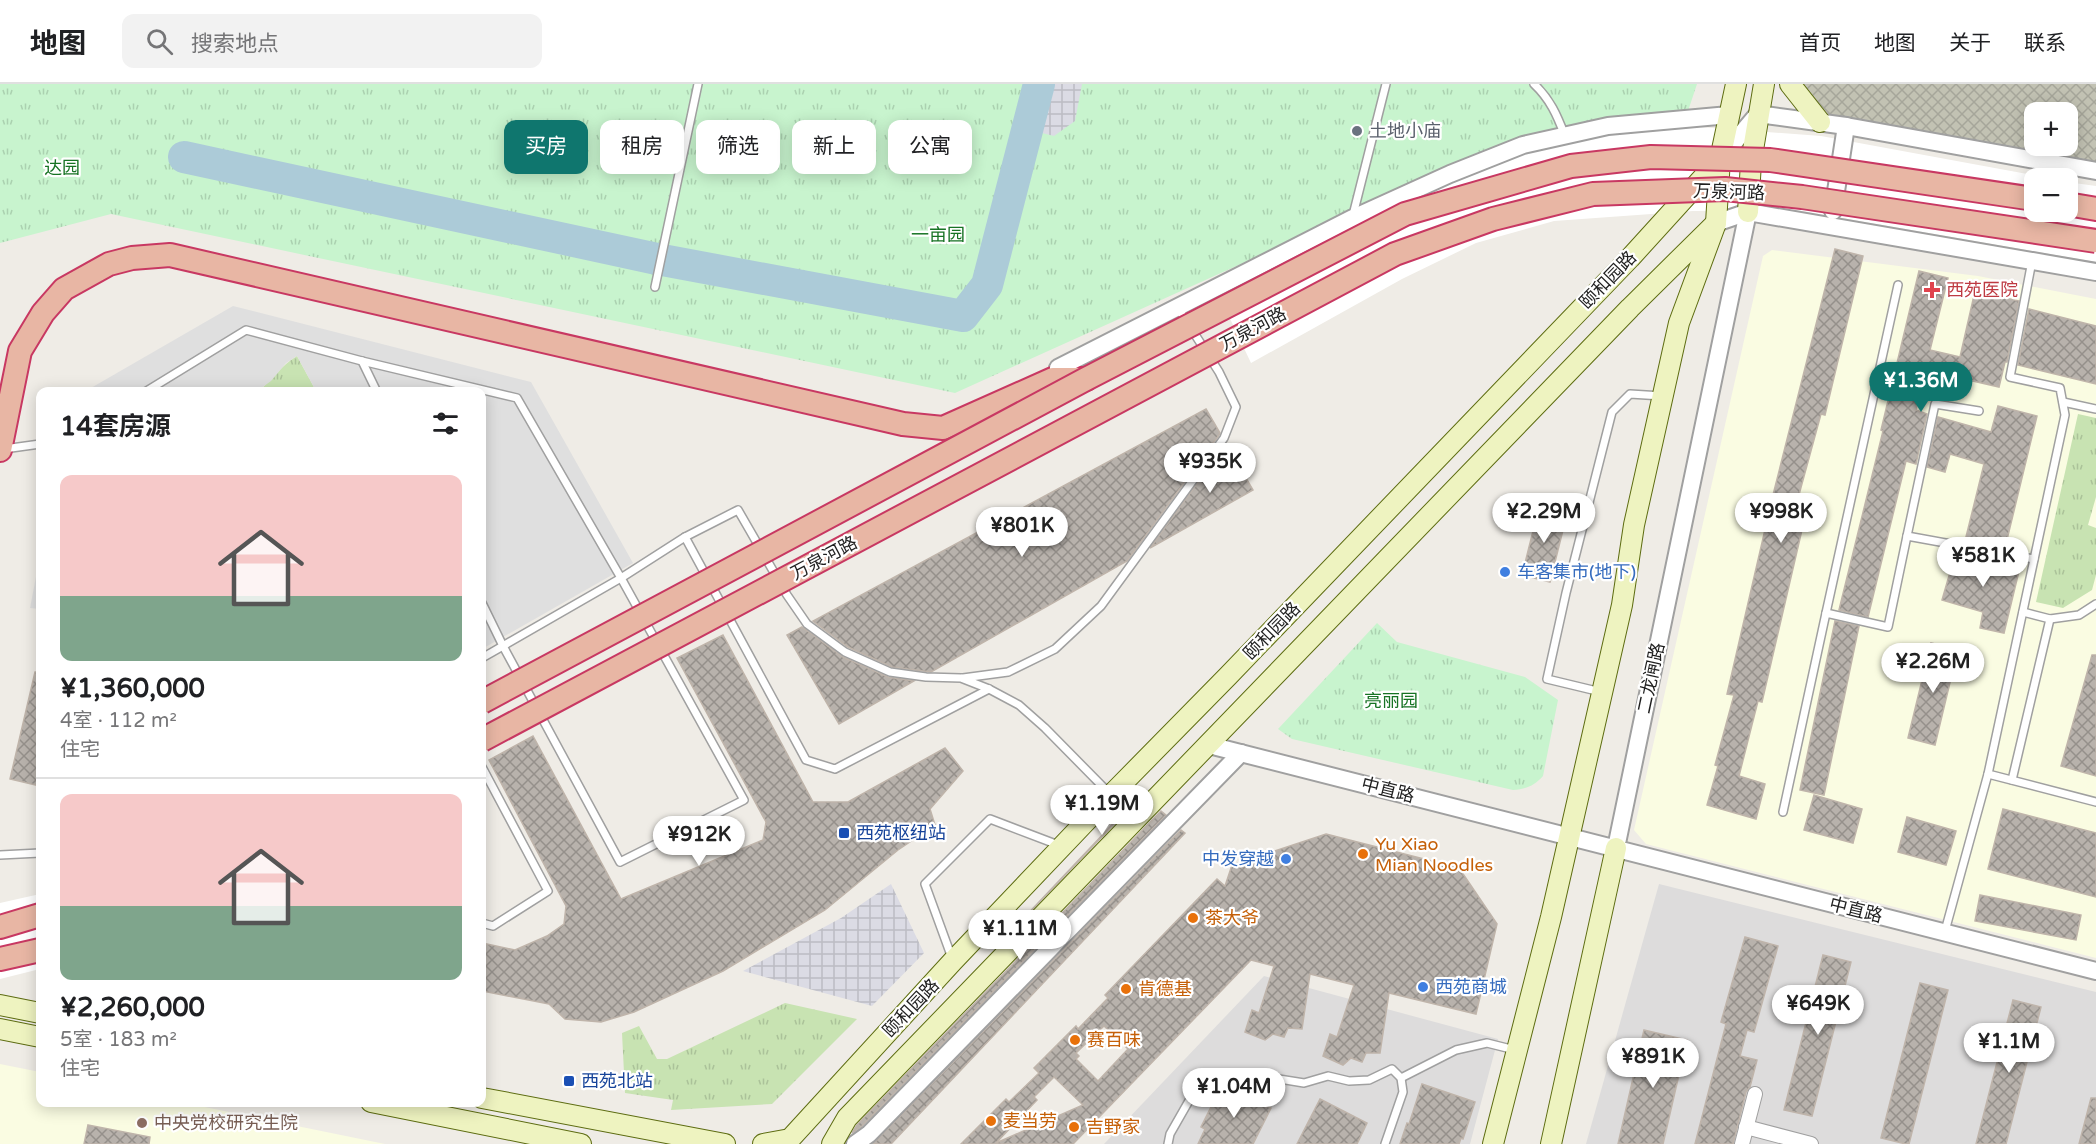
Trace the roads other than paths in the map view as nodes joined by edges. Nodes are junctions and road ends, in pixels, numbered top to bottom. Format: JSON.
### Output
{"nodes":[{"id":1,"x":698,"y":84,"type":"edge"},
{"id":2,"x":1386,"y":84,"type":"edge"},
{"id":3,"x":1534,"y":84,"type":"edge"},
{"id":4,"x":1736,"y":84,"type":"edge"},
{"id":5,"x":1764,"y":84,"type":"edge"},
{"id":6,"x":1790,"y":84,"type":"edge"},
{"id":7,"x":1758,"y":114,"type":"junction"},
{"id":8,"x":1729,"y":115,"type":"junction"},
{"id":9,"x":1820,"y":122,"type":"junction"},
{"id":10,"x":1846,"y":126,"type":"junction"},
{"id":11,"x":1565,"y":135,"type":"junction"},
{"id":12,"x":1720,"y":159,"type":"junction"},
{"id":13,"x":1751,"y":162,"type":"junction"},
{"id":14,"x":2096,"y":171,"type":"edge"},
{"id":15,"x":1839,"y":172,"type":"junction"},
{"id":16,"x":2024,"y":198,"type":"edge"},
{"id":17,"x":2078,"y":206,"type":"edge"},
{"id":18,"x":2096,"y":209,"type":"edge"},
{"id":19,"x":1748,"y":212,"type":"junction"},
{"id":20,"x":1353,"y":218,"type":"junction"},
{"id":21,"x":1716,"y":223,"type":"junction"},
{"id":22,"x":1831,"y":226,"type":"junction"},
{"id":23,"x":2096,"y":241,"type":"edge"},
{"id":24,"x":2032,"y":261,"type":"junction"},
{"id":25,"x":2096,"y":272,"type":"edge"},
{"id":26,"x":1898,"y":285,"type":"dead end"},
{"id":27,"x":655,"y":287,"type":"dead end"},
{"id":28,"x":1177,"y":307,"type":"junction"},
{"id":29,"x":362,"y":361,"type":"junction"},
{"id":30,"x":1058,"y":368,"type":"dead end"},
{"id":31,"x":1086,"y":379,"type":"junction"},
{"id":32,"x":153,"y":387,"type":"edge"},
{"id":33,"x":375,"y":387,"type":"edge"},
{"id":34,"x":472,"y":387,"type":"edge"},
{"id":35,"x":486,"y":390,"type":"edge"},
{"id":36,"x":1662,"y":396,"type":"junction"},
{"id":37,"x":2062,"y":402,"type":"junction"},
{"id":38,"x":2096,"y":409,"type":"edge"},
{"id":39,"x":1978,"y":411,"type":"dead end"},
{"id":40,"x":36,"y":444,"type":"edge"},
{"id":41,"x":0,"y":449,"type":"edge"},
{"id":42,"x":1908,"y":536,"type":"junction"},
{"id":43,"x":685,"y":537,"type":"junction"},
{"id":44,"x":2034,"y":559,"type":"junction"},
{"id":45,"x":621,"y":578,"type":"junction"},
{"id":46,"x":2096,"y":604,"type":"edge"},
{"id":47,"x":486,"y":611,"type":"edge"},
{"id":48,"x":2022,"y":612,"type":"junction"},
{"id":49,"x":1826,"y":613,"type":"junction"},
{"id":50,"x":2050,"y":619,"type":"junction"},
{"id":51,"x":503,"y":646,"type":"junction"},
{"id":52,"x":486,"y":656,"type":"edge"},
{"id":53,"x":961,"y":678,"type":"junction"},
{"id":54,"x":989,"y":690,"type":"junction"},
{"id":55,"x":1602,"y":693,"type":"junction"},
{"id":56,"x":486,"y":700,"type":"edge"},
{"id":57,"x":486,"y":738,"type":"edge"},
{"id":58,"x":1209,"y":745,"type":"junction"},
{"id":59,"x":1241,"y":753,"type":"junction"},
{"id":60,"x":1988,"y":774,"type":"junction"},
{"id":61,"x":486,"y":775,"type":"edge"},
{"id":62,"x":2012,"y":780,"type":"junction"},
{"id":63,"x":1112,"y":795,"type":"junction"},
{"id":64,"x":2096,"y":802,"type":"edge"},
{"id":65,"x":1783,"y":812,"type":"dead end"},
{"id":66,"x":1569,"y":836,"type":"junction"},
{"id":67,"x":1063,"y":847,"type":"junction"},
{"id":68,"x":1616,"y":848,"type":"junction"},
{"id":69,"x":36,"y":853,"type":"edge"},
{"id":70,"x":0,"y":855,"type":"edge"},
{"id":71,"x":36,"y":916,"type":"edge"},
{"id":72,"x":486,"y":925,"type":"edge"},
{"id":73,"x":0,"y":927,"type":"edge"},
{"id":74,"x":1945,"y":933,"type":"junction"},
{"id":75,"x":36,"y":951,"type":"edge"},
{"id":76,"x":0,"y":959,"type":"edge"},
{"id":77,"x":953,"y":962,"type":"junction"},
{"id":78,"x":2096,"y":971,"type":"edge"},
{"id":79,"x":0,"y":1005,"type":"edge"},
{"id":80,"x":36,"y":1012,"type":"edge"},
{"id":81,"x":0,"y":1029,"type":"edge"},
{"id":82,"x":36,"y":1036,"type":"edge"},
{"id":83,"x":1517,"y":1050,"type":"junction"},
{"id":84,"x":1401,"y":1078,"type":"junction"},
{"id":85,"x":1755,"y":1094,"type":"dead end"},
{"id":86,"x":486,"y":1099,"type":"edge"},
{"id":87,"x":396,"y":1107,"type":"edge"},
{"id":88,"x":1746,"y":1127,"type":"junction"},
{"id":89,"x":792,"y":1141,"type":"edge"},
{"id":90,"x":581,"y":1144,"type":"edge"},
{"id":91,"x":725,"y":1144,"type":"edge"},
{"id":92,"x":763,"y":1144,"type":"edge"},
{"id":93,"x":832,"y":1144,"type":"edge"},
{"id":94,"x":855,"y":1144,"type":"edge"},
{"id":95,"x":1168,"y":1144,"type":"edge"},
{"id":96,"x":1385,"y":1144,"type":"edge"},
{"id":97,"x":1493,"y":1144,"type":"edge"},
{"id":98,"x":1551,"y":1144,"type":"edge"},
{"id":99,"x":1742,"y":1144,"type":"edge"},
{"id":100,"x":1811,"y":1144,"type":"edge"}],
"edges":[{"from":1,"to":27,"type":"lane"},
{"from":2,"to":20,"type":"lane"},
{"from":3,"to":11,"type":"lane"},
{"from":4,"to":8,"type":"main road"},
{"from":5,"to":7,"type":"main road"},
{"from":6,"to":9,"type":"main road"},
{"from":7,"to":9,"type":"street"},
{"from":7,"to":12,"type":"street"},
{"from":7,"to":13,"type":"main road"},
{"from":8,"to":11,"type":"street"},
{"from":8,"to":12,"type":"main road"},
{"from":9,"to":10,"type":"street"},
{"from":10,"to":14,"type":"street"},
{"from":10,"to":15,"type":"street"},
{"from":11,"to":20,"type":"street"},
{"from":12,"to":13,"type":"street"},
{"from":12,"to":21,"type":"main road"},
{"from":12,"to":63,"type":"main road","name":"颐和园路"},
{"from":13,"to":15,"type":"street"},
{"from":13,"to":19,"type":"main road"},
{"from":15,"to":22,"type":"street"},
{"from":16,"to":31,"type":"highway","name":"万泉河路","bridge":true},
{"from":17,"to":18,"type":"highway"},
{"from":19,"to":21,"type":"street"},
{"from":19,"to":22,"type":"street","name":"万泉河路"},
{"from":19,"to":68,"type":"street","name":"二龙闸路"},
{"from":20,"to":28,"type":"street"},
{"from":21,"to":36,"type":"main road"},
{"from":21,"to":58,"type":"main road","name":"颐和园路"},
{"from":22,"to":24,"type":"street","name":"万泉河路"},
{"from":23,"to":57,"type":"highway","name":"万泉河路","bridge":true},
{"from":24,"to":25,"type":"street","name":"万泉河路"},
{"from":24,"to":37,"type":"lane"},
{"from":26,"to":49,"type":"lane"},
{"from":28,"to":30,"type":"street"},
{"from":28,"to":53,"type":"lane"},
{"from":29,"to":32,"type":"lane"},
{"from":29,"to":33,"type":"lane"},
{"from":29,"to":34,"type":"lane"},
{"from":31,"to":41,"type":"highway"},
{"from":31,"to":56,"type":"highway","name":"万泉河路","bridge":true},
{"from":35,"to":45,"type":"lane"},
{"from":36,"to":55,"type":"main road"},
{"from":36,"to":55,"type":"lane"},
{"from":37,"to":38,"type":"lane"},
{"from":37,"to":44,"type":"lane"},
{"from":39,"to":42,"type":"lane"},
{"from":40,"to":41,"type":"lane"},
{"from":42,"to":44,"type":"lane"},
{"from":42,"to":49,"type":"lane"},
{"from":43,"to":45,"type":"lane"},
{"from":43,"to":53,"type":"lane"},
{"from":43,"to":54,"type":"lane"},
{"from":44,"to":48,"type":"lane"},
{"from":45,"to":51,"type":"lane"},
{"from":45,"to":51,"type":"lane"},
{"from":46,"to":50,"type":"lane"},
{"from":47,"to":51,"type":"lane"},
{"from":48,"to":50,"type":"lane"},
{"from":48,"to":60,"type":"lane"},
{"from":49,"to":65,"type":"lane"},
{"from":50,"to":62,"type":"lane"},
{"from":51,"to":52,"type":"lane"},
{"from":53,"to":54,"type":"lane"},
{"from":54,"to":63,"type":"lane"},
{"from":55,"to":66,"type":"main road"},
{"from":58,"to":59,"type":"street","name":"中直路"},
{"from":58,"to":93,"type":"main road","name":"颐和园路"},
{"from":59,"to":66,"type":"street","name":"中直路"},
{"from":59,"to":94,"type":"street"},
{"from":60,"to":62,"type":"lane"},
{"from":60,"to":74,"type":"lane"},
{"from":61,"to":72,"type":"lane"},
{"from":62,"to":64,"type":"lane"},
{"from":63,"to":67,"type":"main road","name":"颐和园路"},
{"from":66,"to":68,"type":"street","name":"中直路"},
{"from":66,"to":83,"type":"main road"},
{"from":67,"to":77,"type":"main road","name":"颐和园路"},
{"from":67,"to":77,"type":"lane"},
{"from":68,"to":74,"type":"street","name":"中直路"},
{"from":68,"to":98,"type":"main road","name":"二龙闸路"},
{"from":69,"to":70,"type":"lane"},
{"from":71,"to":73,"type":"highway"},
{"from":74,"to":78,"type":"street","name":"中直路"},
{"from":75,"to":76,"type":"highway"},
{"from":77,"to":89,"type":"main road","name":"颐和园路"},
{"from":79,"to":80,"type":"main road"},
{"from":81,"to":82,"type":"main road"},
{"from":83,"to":84,"type":"lane"},
{"from":83,"to":97,"type":"main road"},
{"from":84,"to":95,"type":"lane"},
{"from":84,"to":96,"type":"lane"},
{"from":85,"to":88,"type":"street"},
{"from":86,"to":91,"type":"main road"},
{"from":87,"to":90,"type":"main road"},
{"from":88,"to":99,"type":"street"},
{"from":88,"to":100,"type":"street"},
{"from":89,"to":92,"type":"main road","name":"颐和园路"}]}
